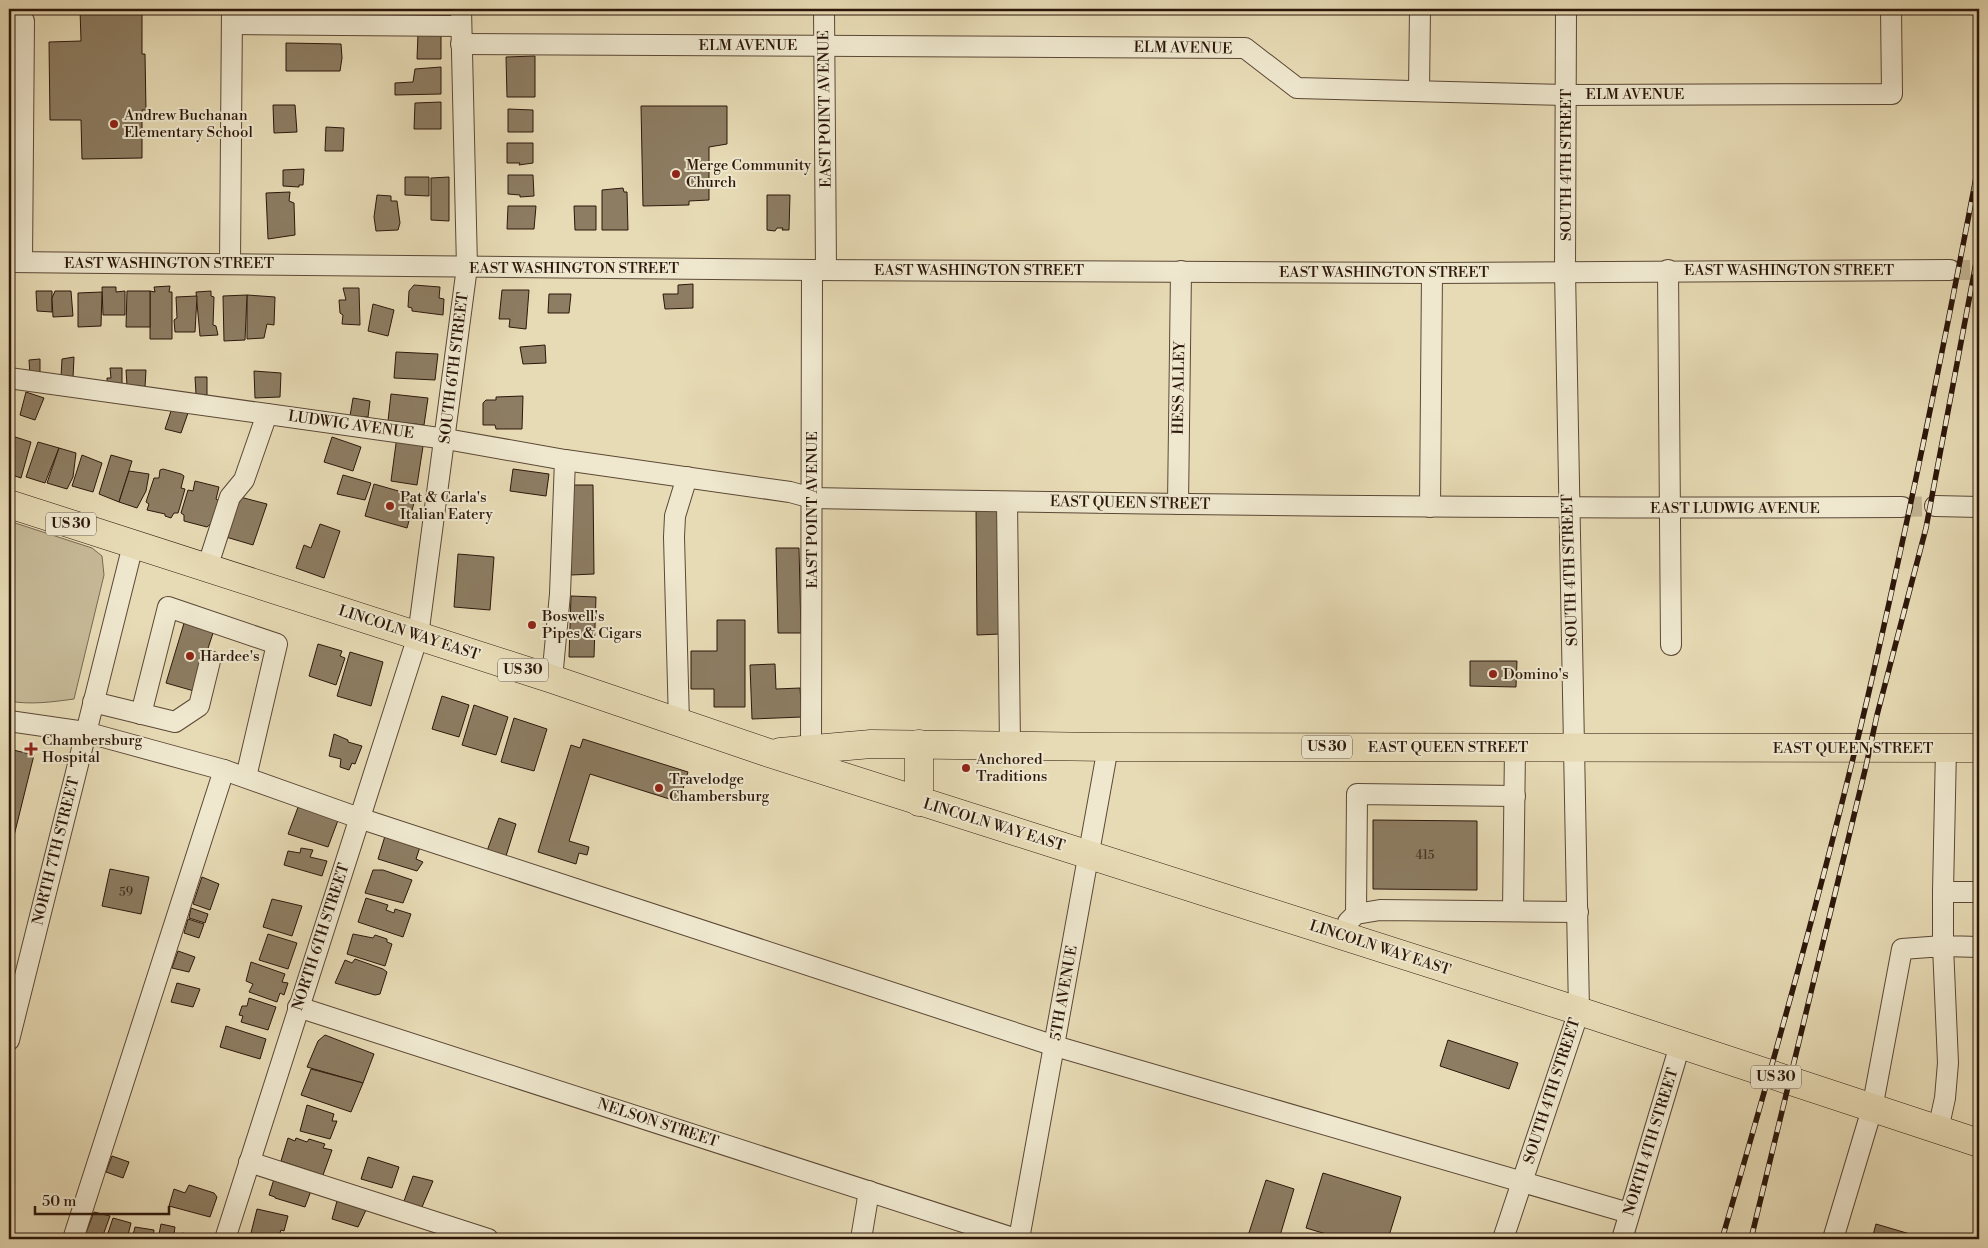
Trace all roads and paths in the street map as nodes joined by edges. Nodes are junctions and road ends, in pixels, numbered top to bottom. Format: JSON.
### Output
{"nodes":[{"id":1,"x":824,"y":9,"type":"edge"},
{"id":2,"x":1420,"y":9,"type":"edge"},
{"id":3,"x":1566,"y":9,"type":"edge"},
{"id":4,"x":1892,"y":9,"type":"edge"},
{"id":5,"x":232,"y":16,"type":"edge"},
{"id":6,"x":9,"y":21,"type":"edge"},
{"id":7,"x":461,"y":26,"type":"edge"},
{"id":8,"x":825,"y":45,"type":"junction"},
{"id":9,"x":1418,"y":91,"type":"junction"},
{"id":10,"x":1566,"y":95,"type":"junction"},
{"id":11,"x":15,"y":262,"type":"edge"},
{"id":12,"x":230,"y":263,"type":"junction"},
{"id":13,"x":467,"y":267,"type":"junction"},
{"id":14,"x":819,"y":270,"type":"junction"},
{"id":15,"x":1668,"y":270,"type":"junction"},
{"id":16,"x":1950,"y":270,"type":"tunnel mouth"},
{"id":17,"x":1181,"y":271,"type":"junction"},
{"id":18,"x":1565,"y":271,"type":"junction"},
{"id":19,"x":1432,"y":272,"type":"junction"},
{"id":20,"x":9,"y":378,"type":"edge"},
{"id":21,"x":267,"y":414,"type":"junction"},
{"id":22,"x":446,"y":439,"type":"junction"},
{"id":23,"x":565,"y":460,"type":"junction"},
{"id":24,"x":687,"y":477,"type":"junction"},
{"id":25,"x":812,"y":498,"type":"junction"},
{"id":26,"x":1007,"y":502,"type":"junction"},
{"id":27,"x":9,"y":504,"type":"edge"},
{"id":28,"x":1178,"y":504,"type":"junction"},
{"id":29,"x":1902,"y":506,"type":"tunnel mouth"},
{"id":30,"x":1936,"y":506,"type":"tunnel mouth"},
{"id":31,"x":1430,"y":507,"type":"junction"},
{"id":32,"x":1979,"y":507,"type":"edge"},
{"id":33,"x":1568,"y":508,"type":"junction"},
{"id":34,"x":1669,"y":508,"type":"junction"},
{"id":35,"x":133,"y":544,"type":"junction"},
{"id":36,"x":207,"y":568,"type":"junction"},
{"id":37,"x":418,"y":636,"type":"junction"},
{"id":38,"x":1671,"y":645,"type":"dead end"},
{"id":39,"x":210,"y":661,"type":"dead end"},
{"id":40,"x":552,"y":679,"type":"junction"},
{"id":41,"x":94,"y":702,"type":"junction"},
{"id":42,"x":141,"y":714,"type":"junction"},
{"id":43,"x":9,"y":721,"type":"edge"},
{"id":44,"x":679,"y":723,"type":"junction"},
{"id":45,"x":86,"y":732,"type":"junction"},
{"id":46,"x":919,"y":744,"type":"junction"},
{"id":47,"x":1010,"y":745,"type":"junction"},
{"id":48,"x":1108,"y":747,"type":"junction"},
{"id":49,"x":1515,"y":747,"type":"junction"},
{"id":50,"x":1575,"y":747,"type":"junction"},
{"id":51,"x":1946,"y":748,"type":"junction"},
{"id":52,"x":1979,"y":748,"type":"edge"},
{"id":53,"x":812,"y":750,"type":"junction"},
{"id":54,"x":766,"y":752,"type":"junction"},
{"id":55,"x":224,"y":770,"type":"junction"},
{"id":56,"x":246,"y":777,"type":"junction"},
{"id":57,"x":1515,"y":796,"type":"junction"},
{"id":58,"x":919,"y":802,"type":"junction"},
{"id":59,"x":359,"y":818,"type":"junction"},
{"id":60,"x":1090,"y":854,"type":"junction"},
{"id":61,"x":1943,"y":892,"type":"junction"},
{"id":62,"x":1979,"y":892,"type":"edge"},
{"id":63,"x":1513,"y":911,"type":"junction"},
{"id":64,"x":1578,"y":912,"type":"junction"},
{"id":65,"x":1356,"y":914,"type":"junction"},
{"id":66,"x":1336,"y":934,"type":"junction"},
{"id":67,"x":1943,"y":946,"type":"junction"},
{"id":68,"x":1979,"y":947,"type":"edge"},
{"id":69,"x":298,"y":1007,"type":"junction"},
{"id":70,"x":1579,"y":1011,"type":"junction"},
{"id":71,"x":12,"y":1014,"type":"edge"},
{"id":72,"x":9,"y":1040,"type":"edge"},
{"id":73,"x":1680,"y":1045,"type":"junction"},
{"id":74,"x":1055,"y":1046,"type":"junction"},
{"id":75,"x":1872,"y":1109,"type":"junction"},
{"id":76,"x":1938,"y":1130,"type":"junction"},
{"id":77,"x":1979,"y":1143,"type":"edge"},
{"id":78,"x":249,"y":1162,"type":"junction"},
{"id":79,"x":1522,"y":1181,"type":"junction"},
{"id":80,"x":869,"y":1191,"type":"junction"},
{"id":81,"x":1629,"y":1213,"type":"junction"},
{"id":82,"x":73,"y":1239,"type":"edge"},
{"id":83,"x":225,"y":1239,"type":"edge"},
{"id":84,"x":488,"y":1239,"type":"edge"},
{"id":85,"x":860,"y":1239,"type":"edge"},
{"id":86,"x":1018,"y":1239,"type":"edge"},
{"id":87,"x":1503,"y":1239,"type":"edge"},
{"id":88,"x":1622,"y":1239,"type":"edge"},
{"id":89,"x":1833,"y":1239,"type":"edge"}],
"edges":[{"from":1,"to":8,"type":"street","name":"EAST POINT AVENUE"},
{"from":2,"to":9,"type":"street"},
{"from":3,"to":10,"type":"street","name":"SOUTH 4TH STREET"},
{"from":4,"to":10,"type":"street","name":"ELM AVENUE"},
{"from":5,"to":7,"type":"street","name":"ELM AVENUE"},
{"from":5,"to":12,"type":"street"},
{"from":6,"to":11,"type":"street"},
{"from":7,"to":8,"type":"street","name":"ELM AVENUE"},
{"from":7,"to":13,"type":"street","name":"SOUTH 6TH STREET"},
{"from":8,"to":9,"type":"street","name":"ELM AVENUE"},
{"from":8,"to":14,"type":"street","name":"EAST POINT AVENUE"},
{"from":9,"to":10,"type":"street","name":"ELM AVENUE"},
{"from":10,"to":18,"type":"street","name":"SOUTH 4TH STREET"},
{"from":11,"to":12,"type":"street","name":"EAST WASHINGTON STREET"},
{"from":12,"to":13,"type":"street","name":"EAST WASHINGTON STREET"},
{"from":13,"to":14,"type":"street","name":"EAST WASHINGTON STREET"},
{"from":13,"to":22,"type":"street","name":"SOUTH 6TH STREET"},
{"from":14,"to":17,"type":"street","name":"EAST WASHINGTON STREET"},
{"from":14,"to":25,"type":"street","name":"EAST POINT AVENUE"},
{"from":15,"to":16,"type":"street","name":"EAST WASHINGTON STREET"},
{"from":15,"to":18,"type":"street","name":"EAST WASHINGTON STREET"},
{"from":15,"to":34,"type":"street"},
{"from":17,"to":19,"type":"street","name":"EAST WASHINGTON STREET"},
{"from":17,"to":28,"type":"street","name":"HESS ALLEY"},
{"from":18,"to":19,"type":"street","name":"EAST WASHINGTON STREET"},
{"from":18,"to":33,"type":"street","name":"SOUTH 4TH STREET"},
{"from":19,"to":31,"type":"street"},
{"from":20,"to":21,"type":"street","name":"LUDWIG AVENUE"},
{"from":21,"to":22,"type":"street","name":"LUDWIG AVENUE"},
{"from":21,"to":36,"type":"street"},
{"from":22,"to":23,"type":"street","name":"LUDWIG AVENUE"},
{"from":22,"to":37,"type":"street","name":"SOUTH 6TH STREET"},
{"from":23,"to":24,"type":"street","name":"LUDWIG AVENUE"},
{"from":23,"to":40,"type":"street"},
{"from":24,"to":25,"type":"street","name":"LUDWIG AVENUE"},
{"from":24,"to":44,"type":"street"},
{"from":25,"to":26,"type":"street","name":"EAST QUEEN STREET"},
{"from":25,"to":53,"type":"street","name":"EAST POINT AVENUE"},
{"from":26,"to":28,"type":"street","name":"EAST QUEEN STREET"},
{"from":26,"to":47,"type":"street"},
{"from":27,"to":35,"type":"highway","name":"LINCOLN WAY EAST","number":"US 30"},
{"from":28,"to":31,"type":"street","name":"EAST QUEEN STREET"},
{"from":29,"to":34,"type":"street","name":"EAST LUDWIG AVENUE"},
{"from":30,"to":32,"type":"street"},
{"from":31,"to":33,"type":"street","name":"EAST QUEEN STREET"},
{"from":33,"to":34,"type":"street","name":"EAST LUDWIG AVENUE"},
{"from":33,"to":50,"type":"street","name":"SOUTH 4TH STREET"},
{"from":34,"to":38,"type":"street"},
{"from":35,"to":36,"type":"highway","name":"LINCOLN WAY EAST","number":"US 30"},
{"from":35,"to":41,"type":"street","name":"NORTH 7TH STREET"},
{"from":36,"to":37,"type":"highway","name":"LINCOLN WAY EAST","number":"US 30"},
{"from":37,"to":40,"type":"highway","name":"LINCOLN WAY EAST","number":"US 30"},
{"from":37,"to":59,"type":"street","name":"NORTH 6TH STREET"},
{"from":39,"to":42,"type":"street"},
{"from":40,"to":44,"type":"highway","name":"LINCOLN WAY EAST","number":"US 30"},
{"from":41,"to":42,"type":"street"},
{"from":41,"to":45,"type":"street","name":"NORTH 7TH STREET"},
{"from":42,"to":56,"type":"street"},
{"from":43,"to":45,"type":"street"},
{"from":44,"to":54,"type":"highway","name":"LINCOLN WAY EAST","number":"US 30"},
{"from":45,"to":55,"type":"street"},
{"from":45,"to":71,"type":"street","name":"NORTH 7TH STREET"},
{"from":46,"to":47,"type":"highway","name":"EAST QUEEN STREET","number":"US 30"},
{"from":46,"to":53,"type":"highway","name":"EAST QUEEN STREET","number":"US 30"},
{"from":46,"to":58,"type":"highway"},
{"from":47,"to":48,"type":"highway","name":"EAST QUEEN STREET","number":"US 30"},
{"from":48,"to":49,"type":"highway","name":"EAST QUEEN STREET","number":"US 30"},
{"from":48,"to":60,"type":"street","name":"5TH AVENUE"},
{"from":49,"to":50,"type":"highway","name":"EAST QUEEN STREET","number":"US 30"},
{"from":49,"to":57,"type":"street"},
{"from":50,"to":51,"type":"highway","name":"EAST QUEEN STREET","number":"US 30"},
{"from":50,"to":64,"type":"street","name":"SOUTH 4TH STREET"},
{"from":51,"to":52,"type":"highway","name":"EAST QUEEN STREET","number":"US 30"},
{"from":51,"to":61,"type":"street"},
{"from":53,"to":54,"type":"highway","name":"EAST QUEEN STREET","number":"US 30"},
{"from":54,"to":58,"type":"highway","name":"LINCOLN WAY EAST","number":"US 30"},
{"from":55,"to":56,"type":"street"},
{"from":55,"to":82,"type":"street"},
{"from":56,"to":59,"type":"street"},
{"from":57,"to":63,"type":"street"},
{"from":57,"to":65,"type":"street"},
{"from":58,"to":60,"type":"highway","name":"LINCOLN WAY EAST","number":"US 30"},
{"from":59,"to":69,"type":"street","name":"NORTH 6TH STREET"},
{"from":59,"to":74,"type":"street"},
{"from":60,"to":66,"type":"highway","name":"LINCOLN WAY EAST","number":"US 30"},
{"from":60,"to":74,"type":"street","name":"5TH AVENUE"},
{"from":61,"to":62,"type":"street"},
{"from":61,"to":67,"type":"street"},
{"from":63,"to":64,"type":"street"},
{"from":63,"to":65,"type":"street"},
{"from":64,"to":70,"type":"street","name":"SOUTH 4TH STREET"},
{"from":65,"to":66,"type":"street"},
{"from":66,"to":70,"type":"highway","name":"LINCOLN WAY EAST","number":"US 30"},
{"from":67,"to":68,"type":"street"},
{"from":67,"to":75,"type":"street"},
{"from":67,"to":76,"type":"street"},
{"from":69,"to":78,"type":"street","name":"NORTH 6TH STREET"},
{"from":69,"to":80,"type":"street","name":"NELSON STREET"},
{"from":70,"to":73,"type":"highway","name":"LINCOLN WAY EAST","number":"US 30"},
{"from":70,"to":79,"type":"street","name":"SOUTH 4TH STREET"},
{"from":71,"to":72,"type":"street","name":"NORTH 7TH STREET"},
{"from":73,"to":75,"type":"highway","name":"LINCOLN WAY EAST","number":"US 30"},
{"from":73,"to":81,"type":"street","name":"NORTH 4TH STREET"},
{"from":74,"to":79,"type":"street"},
{"from":74,"to":86,"type":"street","name":"5TH AVENUE"},
{"from":75,"to":76,"type":"highway","name":"LINCOLN WAY EAST","number":"US 30"},
{"from":75,"to":89,"type":"street"},
{"from":76,"to":77,"type":"highway","name":"LINCOLN WAY EAST","number":"US 30"},
{"from":78,"to":83,"type":"street","name":"NORTH 6TH STREET"},
{"from":78,"to":84,"type":"street"},
{"from":79,"to":81,"type":"street"},
{"from":79,"to":87,"type":"street","name":"SOUTH 4TH STREET"},
{"from":80,"to":85,"type":"street"},
{"from":80,"to":86,"type":"street","name":"NELSON STREET"},
{"from":81,"to":88,"type":"street","name":"NORTH 4TH STREET"}]}
